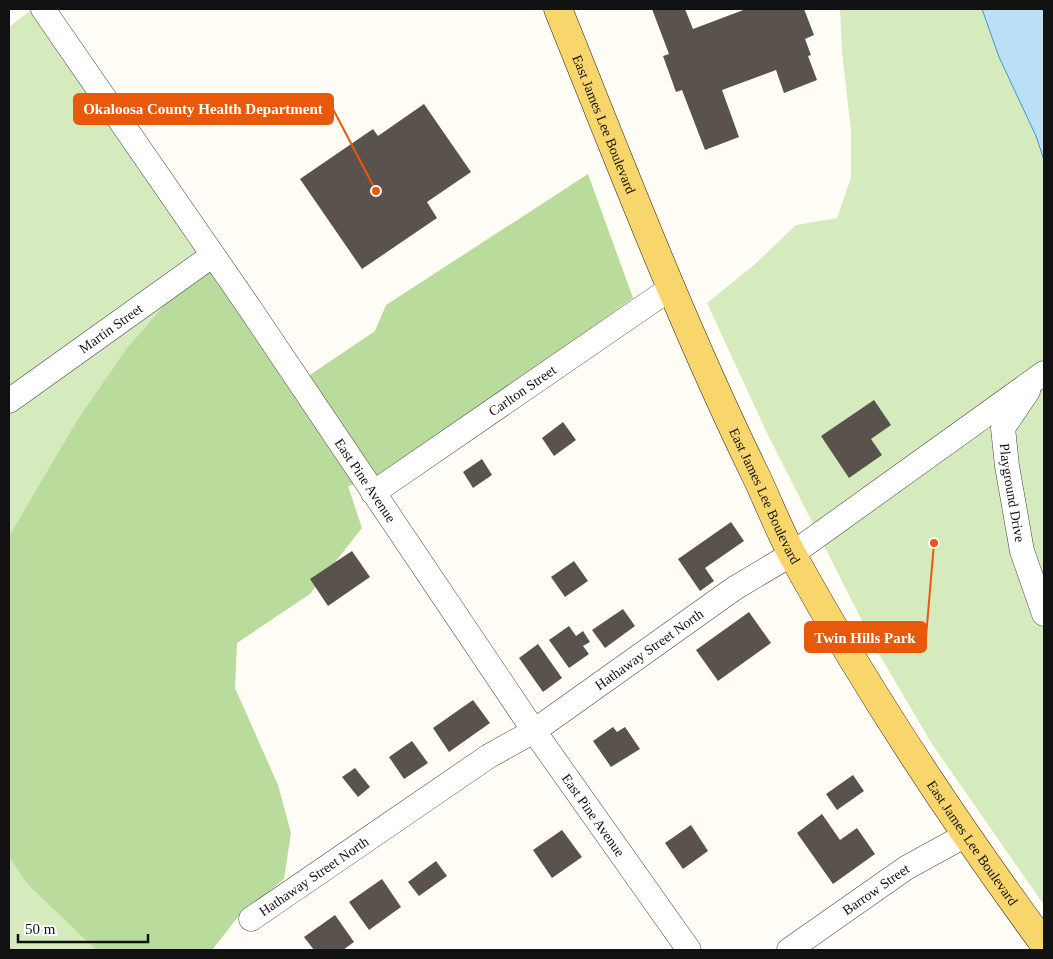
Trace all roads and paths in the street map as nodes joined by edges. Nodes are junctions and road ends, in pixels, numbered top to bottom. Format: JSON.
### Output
{"nodes":[{"id":1,"x":43,"y":9,"type":"edge"},
{"id":2,"x":558,"y":9,"type":"edge"},
{"id":3,"x":213,"y":255,"type":"junction"},
{"id":4,"x":671,"y":288,"type":"junction"},
{"id":5,"x":1041,"y":375,"type":"edge"},
{"id":6,"x":9,"y":401,"type":"edge"},
{"id":7,"x":373,"y":492,"type":"junction"},
{"id":8,"x":792,"y":554,"type":"junction"},
{"id":9,"x":1044,"y":614,"type":"edge"},
{"id":10,"x":534,"y":731,"type":"junction"},
{"id":11,"x":966,"y":834,"type":"junction"},
{"id":12,"x":251,"y":919,"type":"dead end"},
{"id":13,"x":1044,"y":944,"type":"edge"},
{"id":14,"x":689,"y":950,"type":"edge"},
{"id":15,"x":789,"y":950,"type":"edge"}],
"edges":[{"from":1,"to":3,"type":"street","name":"East Pine Avenue"},
{"from":2,"to":4,"type":"main road","name":"East James Lee Boulevard"},
{"from":3,"to":6,"type":"street","name":"Martin Street"},
{"from":3,"to":7,"type":"street","name":"East Pine Avenue"},
{"from":4,"to":7,"type":"street","name":"Carlton Street"},
{"from":4,"to":8,"type":"main road","name":"East James Lee Boulevard"},
{"from":5,"to":8,"type":"street","name":"Hathaway Street North"},
{"from":5,"to":9,"type":"street","name":"Playground Drive"},
{"from":7,"to":10,"type":"street","name":"East Pine Avenue"},
{"from":8,"to":10,"type":"street","name":"Hathaway Street North"},
{"from":8,"to":11,"type":"main road","name":"East James Lee Boulevard"},
{"from":10,"to":12,"type":"street","name":"Hathaway Street North"},
{"from":10,"to":14,"type":"street","name":"East Pine Avenue"},
{"from":11,"to":13,"type":"main road","name":"East James Lee Boulevard"},
{"from":11,"to":15,"type":"street","name":"Barrow Street"}]}
